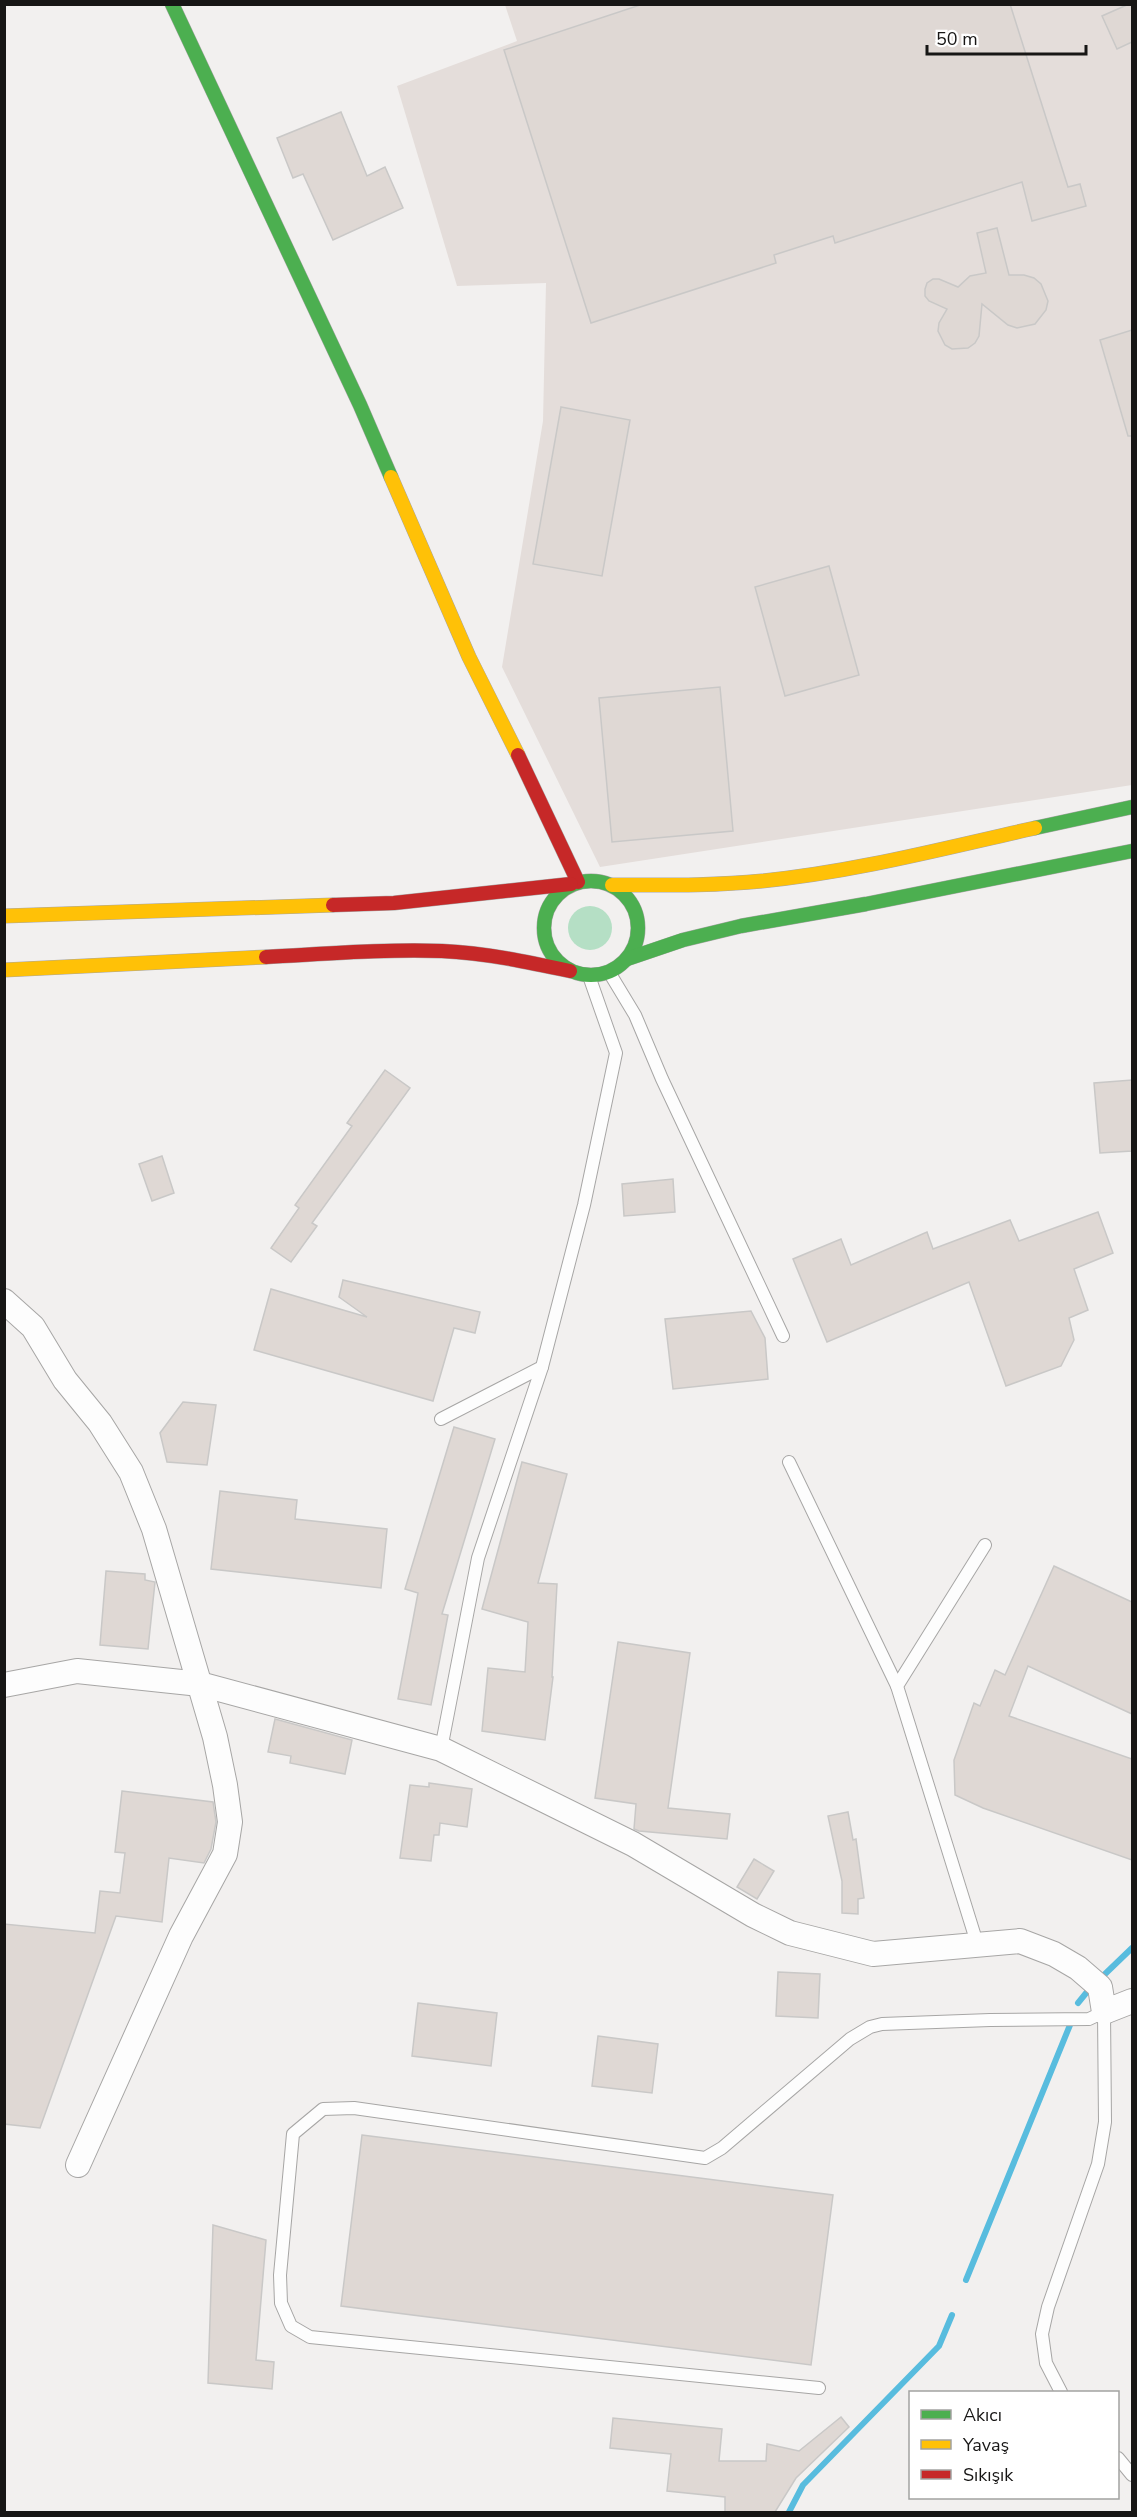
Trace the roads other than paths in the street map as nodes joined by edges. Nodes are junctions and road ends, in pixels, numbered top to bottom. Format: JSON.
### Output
{"nodes":[{"id":1,"x":172,"y":4,"type":"edge"},
{"id":2,"x":1132,"y":807,"type":"edge"},
{"id":3,"x":1132,"y":850,"type":"edge"},
{"id":4,"x":574,"y":883,"type":"junction"},
{"id":5,"x":612,"y":885,"type":"junction"},
{"id":6,"x":4,"y":916,"type":"edge"},
{"id":7,"x":627,"y":959,"type":"junction"},
{"id":8,"x":4,"y":970,"type":"edge"},
{"id":9,"x":570,"y":971,"type":"junction"},
{"id":10,"x":609,"y":972,"type":"junction"},
{"id":11,"x":590,"y":976,"type":"junction"},
{"id":12,"x":4,"y":1301,"type":"edge"},
{"id":13,"x":783,"y":1336,"type":"dead end"},
{"id":14,"x":542,"y":1367,"type":"junction"},
{"id":15,"x":441,"y":1419,"type":"dead end"},
{"id":16,"x":789,"y":1462,"type":"dead end"},
{"id":17,"x":985,"y":1545,"type":"dead end"},
{"id":18,"x":200,"y":1684,"type":"junction"},
{"id":19,"x":4,"y":1685,"type":"edge"},
{"id":20,"x":897,"y":1686,"type":"junction"},
{"id":21,"x":441,"y":1749,"type":"junction"},
{"id":22,"x":977,"y":1943,"type":"junction"},
{"id":23,"x":1132,"y":2001,"type":"edge"},
{"id":24,"x":1104,"y":2012,"type":"junction"},
{"id":25,"x":78,"y":2165,"type":"dead end"},
{"id":26,"x":819,"y":2388,"type":"dead end"},
{"id":27,"x":1060,"y":2391,"type":"edge"},
{"id":28,"x":1119,"y":2459,"type":"edge"},
{"id":29,"x":1132,"y":2475,"type":"edge"}],
"edges":[{"from":1,"to":4,"type":"street"},
{"from":2,"to":5,"type":"street"},
{"from":3,"to":7,"type":"street"},
{"from":4,"to":5,"type":"street"},
{"from":4,"to":6,"type":"street"},
{"from":4,"to":9,"type":"street"},
{"from":5,"to":7,"type":"street"},
{"from":7,"to":10,"type":"street"},
{"from":8,"to":9,"type":"street"},
{"from":9,"to":11,"type":"street"},
{"from":10,"to":11,"type":"street"},
{"from":10,"to":13,"type":"lane"},
{"from":11,"to":14,"type":"lane"},
{"from":12,"to":18,"type":"street"},
{"from":14,"to":15,"type":"lane"},
{"from":14,"to":21,"type":"lane"},
{"from":16,"to":20,"type":"lane"},
{"from":17,"to":20,"type":"lane"},
{"from":18,"to":19,"type":"street"},
{"from":18,"to":21,"type":"street"},
{"from":18,"to":25,"type":"street"},
{"from":20,"to":22,"type":"lane"},
{"from":21,"to":22,"type":"street"},
{"from":22,"to":24,"type":"street"},
{"from":23,"to":24,"type":"street"},
{"from":24,"to":26,"type":"lane"},
{"from":24,"to":27,"type":"lane"},
{"from":28,"to":29,"type":"lane"}]}
